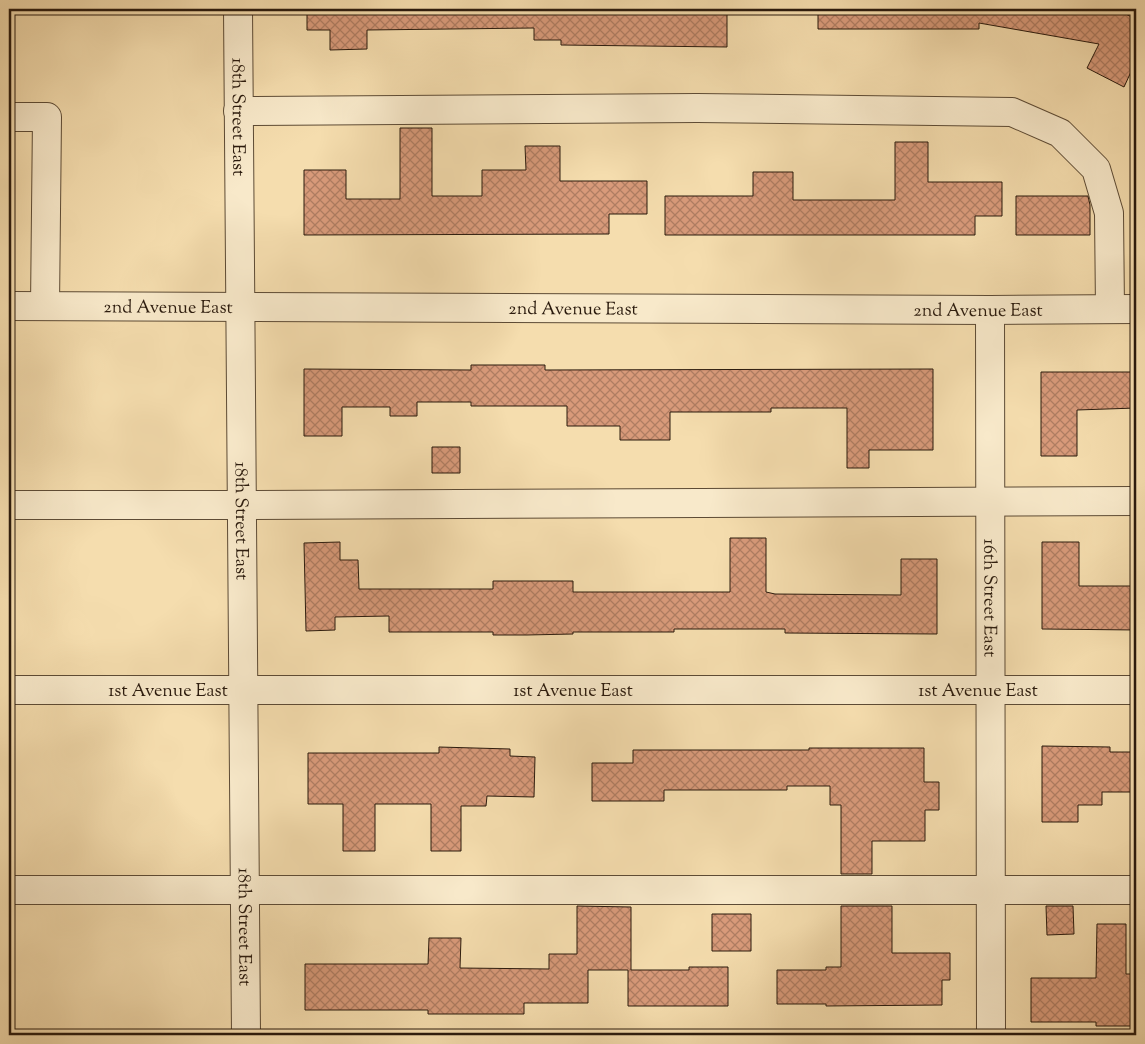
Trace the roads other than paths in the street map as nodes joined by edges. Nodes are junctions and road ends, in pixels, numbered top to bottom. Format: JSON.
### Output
{"nodes":[{"id":1,"x":238,"y":9,"type":"edge"},
{"id":2,"x":238,"y":111,"type":"junction"},
{"id":3,"x":9,"y":117,"type":"edge"},
{"id":4,"x":9,"y":306,"type":"edge"},
{"id":5,"x":45,"y":306,"type":"junction"},
{"id":6,"x":240,"y":307,"type":"junction"},
{"id":7,"x":1123,"y":309,"type":"edge"},
{"id":8,"x":990,"y":310,"type":"junction"},
{"id":9,"x":990,"y":501,"type":"junction"},
{"id":10,"x":1136,"y":501,"type":"edge"},
{"id":11,"x":9,"y":504,"type":"edge"},
{"id":12,"x":241,"y":505,"type":"junction"},
{"id":13,"x":9,"y":690,"type":"edge"},
{"id":14,"x":243,"y":690,"type":"junction"},
{"id":15,"x":990,"y":690,"type":"junction"},
{"id":16,"x":1136,"y":690,"type":"edge"},
{"id":17,"x":9,"y":890,"type":"edge"},
{"id":18,"x":244,"y":890,"type":"junction"},
{"id":19,"x":991,"y":890,"type":"junction"},
{"id":20,"x":1136,"y":890,"type":"edge"},
{"id":21,"x":246,"y":1035,"type":"edge"},
{"id":22,"x":991,"y":1035,"type":"edge"}],
"edges":[{"from":1,"to":2,"type":"street","name":"18th Street East"},
{"from":2,"to":6,"type":"street","name":"18th Street East"},
{"from":2,"to":7,"type":"street"},
{"from":3,"to":5,"type":"street"},
{"from":4,"to":5,"type":"street","name":"2nd Avenue East"},
{"from":5,"to":6,"type":"street","name":"2nd Avenue East"},
{"from":6,"to":8,"type":"street","name":"2nd Avenue East"},
{"from":6,"to":12,"type":"street","name":"18th Street East"},
{"from":7,"to":8,"type":"street","name":"2nd Avenue East"},
{"from":8,"to":9,"type":"street","name":"16th Street East"},
{"from":9,"to":10,"type":"street"},
{"from":9,"to":12,"type":"street"},
{"from":9,"to":15,"type":"street","name":"16th Street East"},
{"from":11,"to":12,"type":"street"},
{"from":12,"to":14,"type":"street","name":"18th Street East"},
{"from":13,"to":14,"type":"street","name":"1st Avenue East"},
{"from":14,"to":15,"type":"street","name":"1st Avenue East"},
{"from":14,"to":18,"type":"street","name":"18th Street East"},
{"from":15,"to":16,"type":"street","name":"1st Avenue East"},
{"from":15,"to":19,"type":"street","name":"16th Street East"},
{"from":17,"to":18,"type":"street"},
{"from":18,"to":19,"type":"street"},
{"from":18,"to":21,"type":"street","name":"18th Street East"},
{"from":19,"to":20,"type":"street"},
{"from":19,"to":22,"type":"street","name":"16th Street East"}]}
